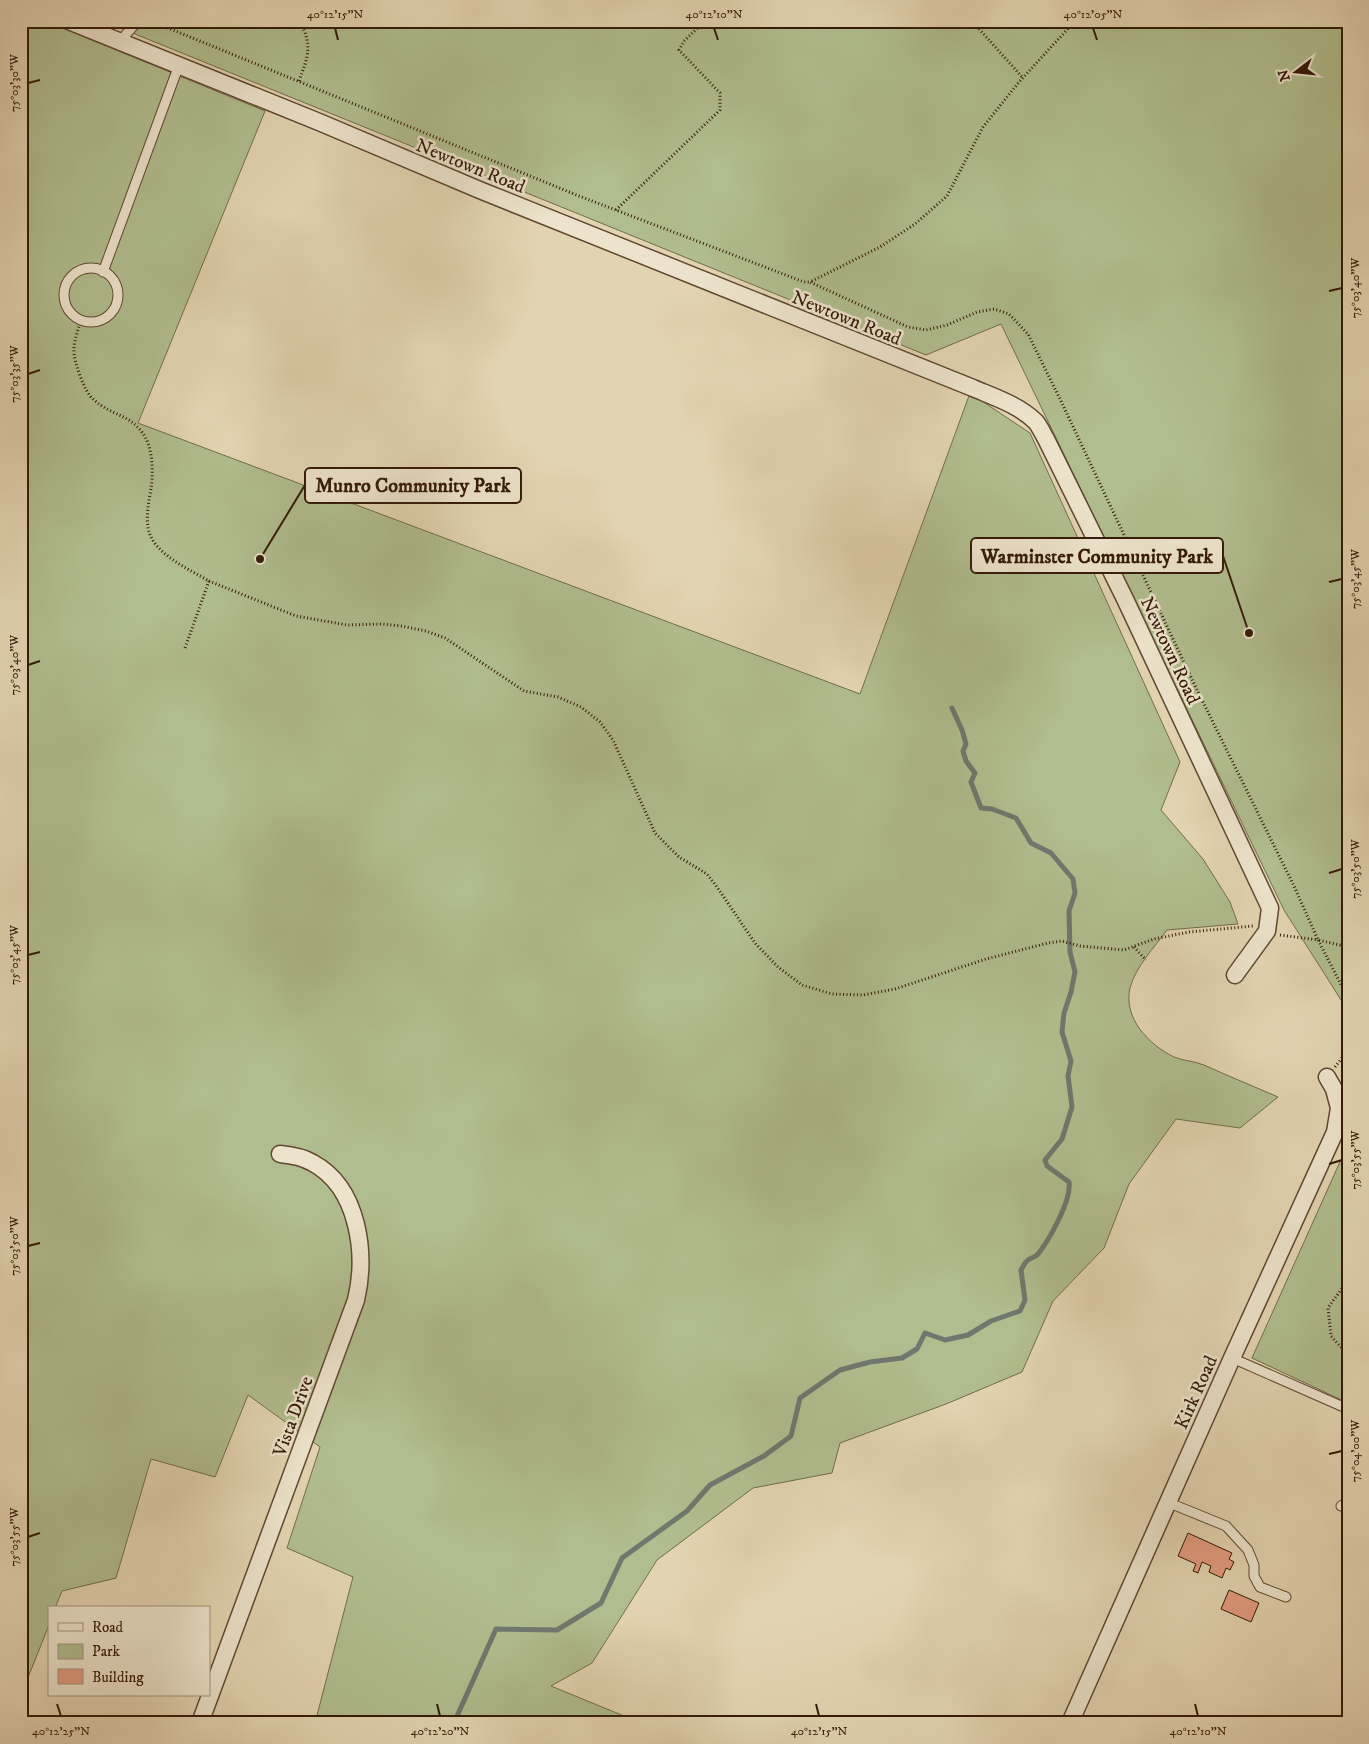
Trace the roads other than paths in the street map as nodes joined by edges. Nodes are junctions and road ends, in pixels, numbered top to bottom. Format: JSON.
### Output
{"nodes":[{"id":1,"x":68,"y":21,"type":"edge"},
{"id":2,"x":138,"y":21,"type":"edge"},
{"id":3,"x":120,"y":42,"type":"junction"},
{"id":4,"x":179,"y":65,"type":"junction"},
{"id":5,"x":103,"y":272,"type":"junction"},
{"id":6,"x":1235,"y":975,"type":"dead end"},
{"id":7,"x":1327,"y":1077,"type":"dead end"},
{"id":8,"x":280,"y":1154,"type":"dead end"},
{"id":9,"x":1232,"y":1358,"type":"junction"},
{"id":10,"x":1348,"y":1409,"type":"edge"},
{"id":11,"x":1167,"y":1502,"type":"junction"},
{"id":12,"x":1286,"y":1597,"type":"dead end"},
{"id":13,"x":210,"y":1696,"type":"edge"},
{"id":14,"x":210,"y":1696,"type":"edge"},
{"id":15,"x":200,"y":1723,"type":"edge"},
{"id":16,"x":1070,"y":1723,"type":"edge"}],
"edges":[{"from":1,"to":3,"type":"street","name":"Newtown Road"},
{"from":2,"to":3,"type":"lane"},
{"from":3,"to":4,"type":"street","name":"Newtown Road"},
{"from":4,"to":5,"type":"lane"},
{"from":4,"to":6,"type":"street","name":"Newtown Road"},
{"from":5,"to":5,"type":"lane"},
{"from":7,"to":9,"type":"street","name":"Kirk Road"},
{"from":8,"to":14,"type":"street","name":"Vista Drive"},
{"from":9,"to":10,"type":"lane"},
{"from":9,"to":11,"type":"street","name":"Kirk Road"},
{"from":11,"to":12,"type":"lane"},
{"from":11,"to":16,"type":"street","name":"Kirk Road"},
{"from":13,"to":15,"type":"street","name":"Vista Drive"}]}
